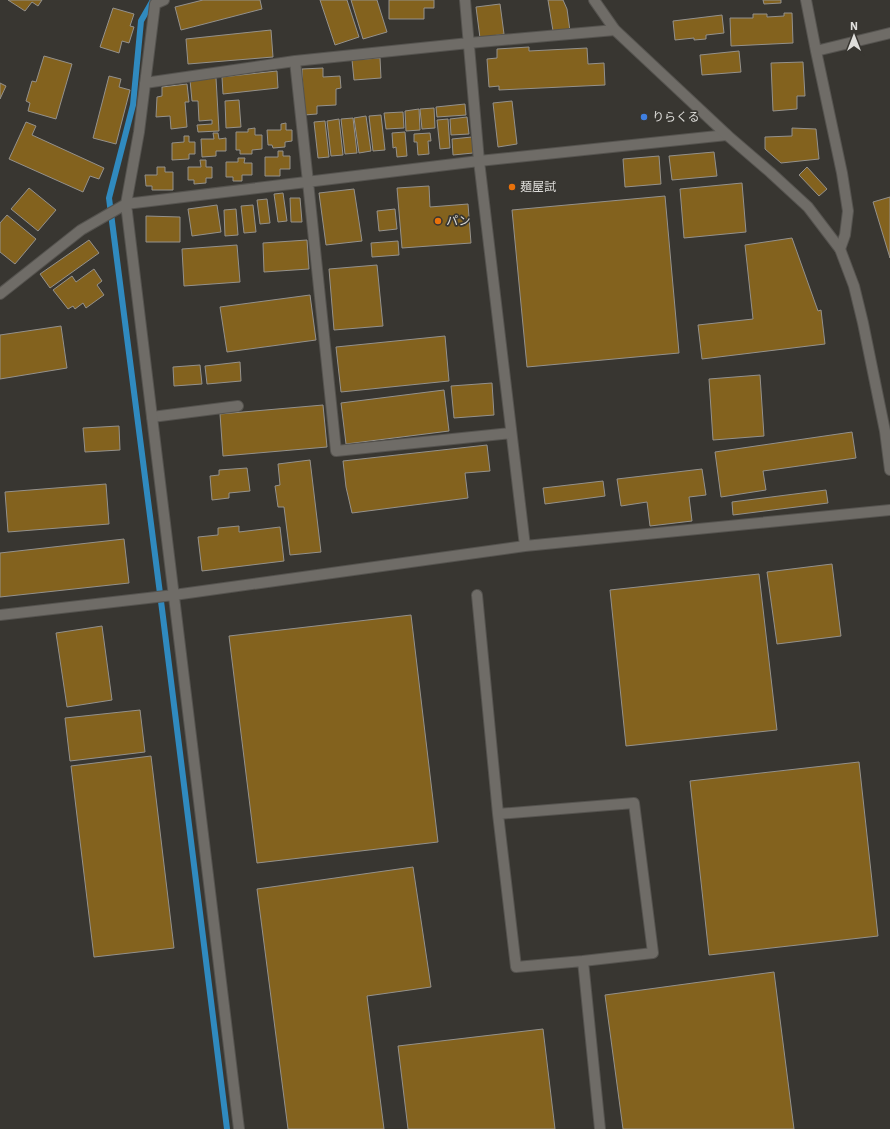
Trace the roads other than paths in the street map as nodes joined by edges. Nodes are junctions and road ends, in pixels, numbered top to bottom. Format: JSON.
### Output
{"nodes":[{"id":1,"x":465,"y":0,"type":"edge"},
{"id":2,"x":594,"y":0,"type":"edge"},
{"id":3,"x":806,"y":0,"type":"edge"},
{"id":4,"x":157,"y":1,"type":"edge"},
{"id":5,"x":614,"y":30,"type":"junction"},
{"id":6,"x":890,"y":33,"type":"edge"},
{"id":7,"x":469,"y":43,"type":"junction"},
{"id":8,"x":816,"y":51,"type":"junction"},
{"id":9,"x":294,"y":61,"type":"junction"},
{"id":10,"x":145,"y":83,"type":"junction"},
{"id":11,"x":727,"y":135,"type":"junction"},
{"id":12,"x":479,"y":161,"type":"junction"},
{"id":13,"x":308,"y":182,"type":"junction"},
{"id":14,"x":126,"y":204,"type":"junction"},
{"id":15,"x":840,"y":249,"type":"junction"},
{"id":16,"x":0,"y":294,"type":"edge"},
{"id":17,"x":238,"y":406,"type":"dead end"},
{"id":18,"x":152,"y":417,"type":"junction"},
{"id":19,"x":887,"y":430,"type":"edge"},
{"id":20,"x":511,"y":433,"type":"junction"},
{"id":21,"x":890,"y":470,"type":"edge"},
{"id":22,"x":890,"y":510,"type":"edge"},
{"id":23,"x":525,"y":546,"type":"junction"},
{"id":24,"x":174,"y":595,"type":"junction"},
{"id":25,"x":477,"y":595,"type":"dead end"},
{"id":26,"x":0,"y":615,"type":"edge"},
{"id":27,"x":498,"y":814,"type":"junction"},
{"id":28,"x":583,"y":961,"type":"junction"},
{"id":29,"x":239,"y":1129,"type":"edge"},
{"id":30,"x":600,"y":1129,"type":"edge"}],
"edges":[{"from":1,"to":7,"type":"street"},
{"from":2,"to":5,"type":"street"},
{"from":3,"to":8,"type":"street"},
{"from":4,"to":10,"type":"street"},
{"from":5,"to":7,"type":"street"},
{"from":5,"to":11,"type":"street"},
{"from":6,"to":8,"type":"street"},
{"from":7,"to":9,"type":"street"},
{"from":7,"to":12,"type":"street"},
{"from":8,"to":15,"type":"street"},
{"from":9,"to":10,"type":"street"},
{"from":9,"to":13,"type":"street"},
{"from":10,"to":14,"type":"street"},
{"from":11,"to":12,"type":"street"},
{"from":11,"to":15,"type":"street"},
{"from":12,"to":13,"type":"street"},
{"from":12,"to":20,"type":"street"},
{"from":13,"to":14,"type":"street"},
{"from":13,"to":20,"type":"street"},
{"from":14,"to":16,"type":"street"},
{"from":14,"to":18,"type":"street"},
{"from":15,"to":19,"type":"street"},
{"from":17,"to":18,"type":"street"},
{"from":18,"to":24,"type":"street"},
{"from":19,"to":21,"type":"street"},
{"from":20,"to":23,"type":"street"},
{"from":22,"to":23,"type":"street"},
{"from":23,"to":24,"type":"street"},
{"from":24,"to":26,"type":"street"},
{"from":24,"to":29,"type":"street"},
{"from":25,"to":27,"type":"street"},
{"from":27,"to":28,"type":"street"},
{"from":27,"to":28,"type":"street"},
{"from":28,"to":30,"type":"street"}]}
